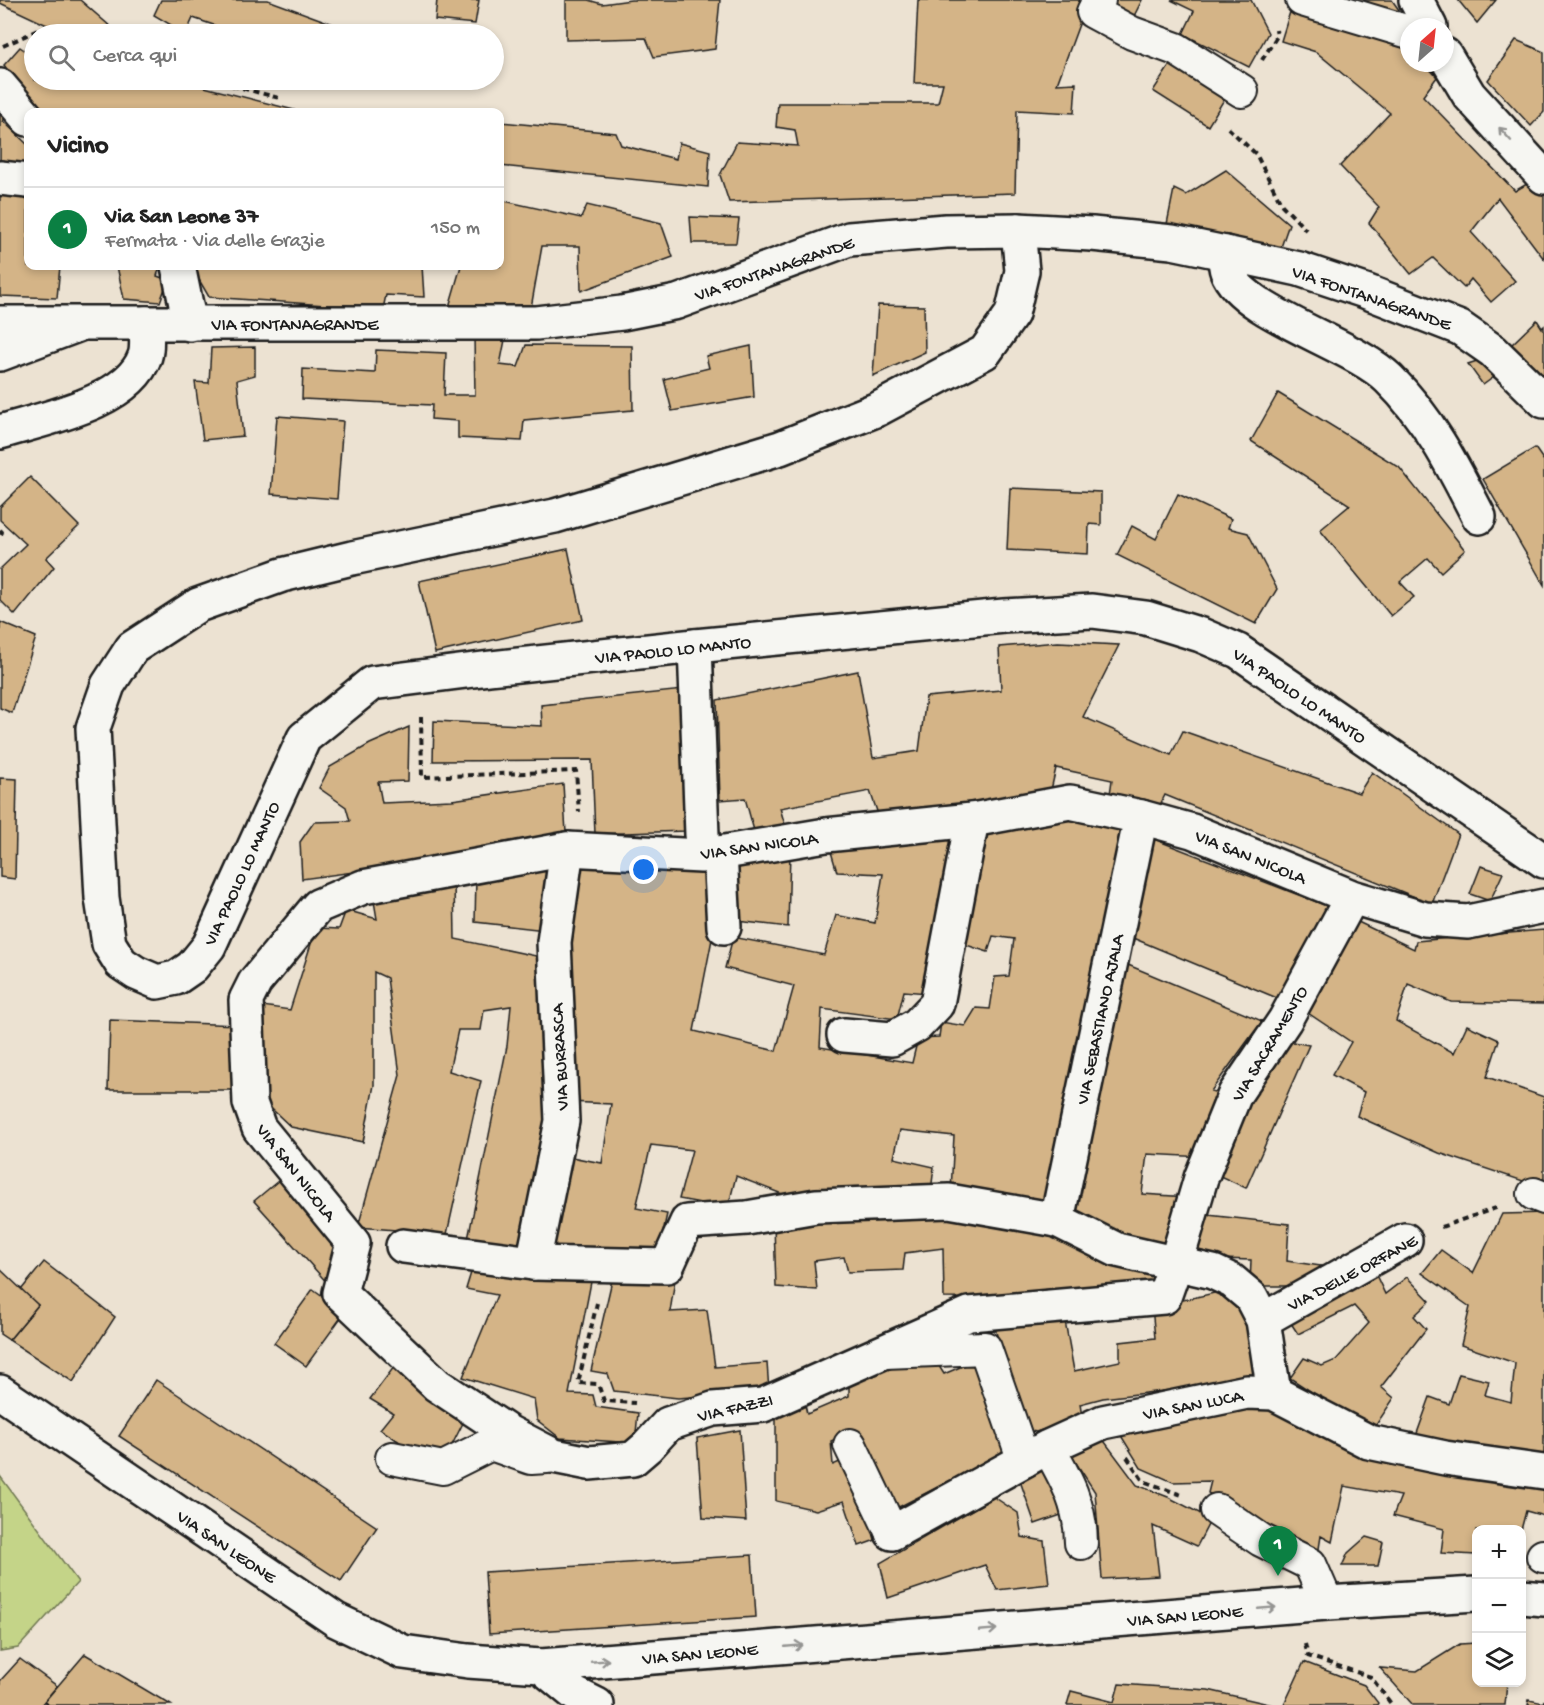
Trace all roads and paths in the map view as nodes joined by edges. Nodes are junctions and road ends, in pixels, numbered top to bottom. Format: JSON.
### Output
{"nodes":[{"id":1,"x":1099,"y":0,"type":"edge"},
{"id":2,"x":1302,"y":0,"type":"edge"},
{"id":3,"x":1416,"y":0,"type":"edge"},
{"id":4,"x":1425,"y":18,"type":"edge"},
{"id":5,"x":1276,"y":27,"type":"dead end"},
{"id":6,"x":1400,"y":29,"type":"edge"},
{"id":7,"x":24,"y":37,"type":"edge"},
{"id":8,"x":0,"y":48,"type":"edge"},
{"id":9,"x":1454,"y":70,"type":"edge"},
{"id":10,"x":249,"y":90,"type":"edge"},
{"id":11,"x":1242,"y":91,"type":"junction"},
{"id":12,"x":279,"y":98,"type":"dead end"},
{"id":13,"x":1544,"y":177,"type":"edge"},
{"id":14,"x":0,"y":178,"type":"edge"},
{"id":15,"x":24,"y":181,"type":"edge"},
{"id":16,"x":1018,"y":230,"type":"junction"},
{"id":17,"x":1307,"y":230,"type":"dead end"},
{"id":18,"x":1225,"y":253,"type":"junction"},
{"id":19,"x":179,"y":270,"type":"edge"},
{"id":20,"x":0,"y":323,"type":"edge"},
{"id":21,"x":81,"y":323,"type":"junction"},
{"id":22,"x":146,"y":323,"type":"junction"},
{"id":23,"x":190,"y":324,"type":"junction"},
{"id":24,"x":0,"y":354,"type":"edge"},
{"id":25,"x":1544,"y":401,"type":"edge"},
{"id":26,"x":0,"y":432,"type":"edge"},
{"id":27,"x":1479,"y":517,"type":"dead end"},
{"id":28,"x":0,"y":530,"type":"edge"},
{"id":29,"x":0,"y":536,"type":"edge"},
{"id":30,"x":695,"y":646,"type":"junction"},
{"id":31,"x":420,"y":677,"type":"junction"},
{"id":32,"x":1141,"y":817,"type":"junction"},
{"id":33,"x":972,"y":820,"type":"junction"},
{"id":34,"x":711,"y":844,"type":"junction"},
{"id":35,"x":574,"y":849,"type":"junction"},
{"id":36,"x":1544,"y":861,"type":"edge"},
{"id":37,"x":1352,"y":897,"type":"junction"},
{"id":38,"x":1544,"y":906,"type":"edge"},
{"id":39,"x":724,"y":927,"type":"dead end"},
{"id":40,"x":844,"y":1035,"type":"dead end"},
{"id":41,"x":1539,"y":1196,"type":"edge"},
{"id":42,"x":1057,"y":1220,"type":"junction"},
{"id":43,"x":1405,"y":1240,"type":"joint"},
{"id":44,"x":353,"y":1242,"type":"joint"},
{"id":45,"x":403,"y":1246,"type":"dead end"},
{"id":46,"x":533,"y":1263,"type":"junction"},
{"id":47,"x":606,"y":1263,"type":"junction"},
{"id":48,"x":1176,"y":1263,"type":"junction"},
{"id":49,"x":1263,"y":1320,"type":"junction"},
{"id":50,"x":881,"y":1352,"type":"junction"},
{"id":51,"x":0,"y":1392,"type":"edge"},
{"id":52,"x":1274,"y":1393,"type":"junction"},
{"id":53,"x":636,"y":1403,"type":"dead end"},
{"id":54,"x":1103,"y":1422,"type":"junction"},
{"id":55,"x":850,"y":1445,"type":"dead end"},
{"id":56,"x":1036,"y":1454,"type":"junction"},
{"id":57,"x":554,"y":1456,"type":"junction"},
{"id":58,"x":392,"y":1458,"type":"dead end"},
{"id":59,"x":1544,"y":1472,"type":"edge"},
{"id":60,"x":1217,"y":1510,"type":"joint"},
{"id":61,"x":892,"y":1533,"type":"joint"},
{"id":62,"x":1081,"y":1543,"type":"dead end"},
{"id":63,"x":1472,"y":1594,"type":"edge"},
{"id":64,"x":1526,"y":1597,"type":"edge"},
{"id":65,"x":1544,"y":1599,"type":"edge"},
{"id":66,"x":1311,"y":1604,"type":"junction"},
{"id":67,"x":541,"y":1666,"type":"junction"},
{"id":68,"x":597,"y":1705,"type":"edge"},
{"id":69,"x":1392,"y":1705,"type":"edge"}],
"edges":[{"from":1,"to":11,"type":"street"},
{"from":2,"to":6,"type":"street"},
{"from":3,"to":4,"type":"street"},
{"from":5,"to":11,"type":"path"},
{"from":7,"to":8,"type":"path"},
{"from":13,"to":9,"type":"street","one_way":true},
{"from":10,"to":12,"type":"path"},
{"from":11,"to":17,"type":"path"},
{"from":14,"to":15,"type":"street"},
{"from":16,"to":18,"type":"street","name":"VIA FONTANAGRANDE"},
{"from":16,"to":23,"type":"street","name":"VIA FONTANAGRANDE"},
{"from":16,"to":31,"type":"street","name":"VIA PAOLO LO MANTO"},
{"from":18,"to":25,"type":"street","name":"VIA FONTANAGRANDE"},
{"from":18,"to":27,"type":"street"},
{"from":19,"to":23,"type":"street"},
{"from":20,"to":21,"type":"street","name":"VIA FONTANAGRANDE"},
{"from":21,"to":22,"type":"street","name":"VIA FONTANAGRANDE"},
{"from":21,"to":24,"type":"street"},
{"from":22,"to":23,"type":"street","name":"VIA FONTANAGRANDE"},
{"from":22,"to":26,"type":"street"},
{"from":28,"to":29,"type":"path"},
{"from":30,"to":31,"type":"street","name":"VIA PAOLO LO MANTO"},
{"from":30,"to":34,"type":"street"},
{"from":30,"to":36,"type":"street","name":"VIA PAOLO LO MANTO"},
{"from":31,"to":35,"type":"path"},
{"from":32,"to":33,"type":"street","name":"VIA SAN NICOLA"},
{"from":32,"to":37,"type":"street","name":"VIA SAN NICOLA"},
{"from":32,"to":42,"type":"street","name":"VIA SEBASTIANO AJALA"},
{"from":33,"to":34,"type":"street","name":"VIA SAN NICOLA"},
{"from":33,"to":40,"type":"street"},
{"from":34,"to":35,"type":"street","name":"VIA SAN NICOLA"},
{"from":34,"to":39,"type":"street"},
{"from":35,"to":44,"type":"street","name":"VIA SAN NICOLA"},
{"from":35,"to":46,"type":"street","name":"VIA BURRASCA"},
{"from":37,"to":38,"type":"street","name":"VIA SAN NICOLA"},
{"from":37,"to":48,"type":"street","name":"VIA SACRAMENTO"},
{"from":41,"to":43,"type":"path","name":"VIA DELLE ORFANE"},
{"from":42,"to":47,"type":"street"},
{"from":42,"to":48,"type":"street"},
{"from":43,"to":49,"type":"street","name":"VIA DELLE ORFANE"},
{"from":44,"to":57,"type":"street","name":"VIA FAZZI"},
{"from":45,"to":46,"type":"street"},
{"from":46,"to":47,"type":"street"},
{"from":47,"to":53,"type":"path"},
{"from":48,"to":49,"type":"street"},
{"from":48,"to":50,"type":"street","name":"VIA FAZZI"},
{"from":49,"to":52,"type":"street"},
{"from":50,"to":56,"type":"street"},
{"from":50,"to":57,"type":"street","name":"VIA FAZZI"},
{"from":51,"to":67,"type":"street","name":"VIA SAN LEONE"},
{"from":52,"to":54,"type":"street","name":"VIA SAN LUCA"},
{"from":52,"to":59,"type":"street","name":"VIA SAN LUCA"},
{"from":54,"to":56,"type":"street","name":"VIA SAN LUCA"},
{"from":54,"to":60,"type":"path"},
{"from":55,"to":61,"type":"street"},
{"from":56,"to":61,"type":"street","name":"VIA SAN LUCA"},
{"from":56,"to":62,"type":"street"},
{"from":57,"to":58,"type":"street"},
{"from":60,"to":66,"type":"street"},
{"from":63,"to":66,"type":"street","name":"VIA SAN LEONE"},
{"from":64,"to":65,"type":"street"},
{"from":67,"to":66,"type":"street","name":"VIA SAN LEONE","one_way":true},
{"from":66,"to":69,"type":"path"},
{"from":67,"to":68,"type":"street"}]}
